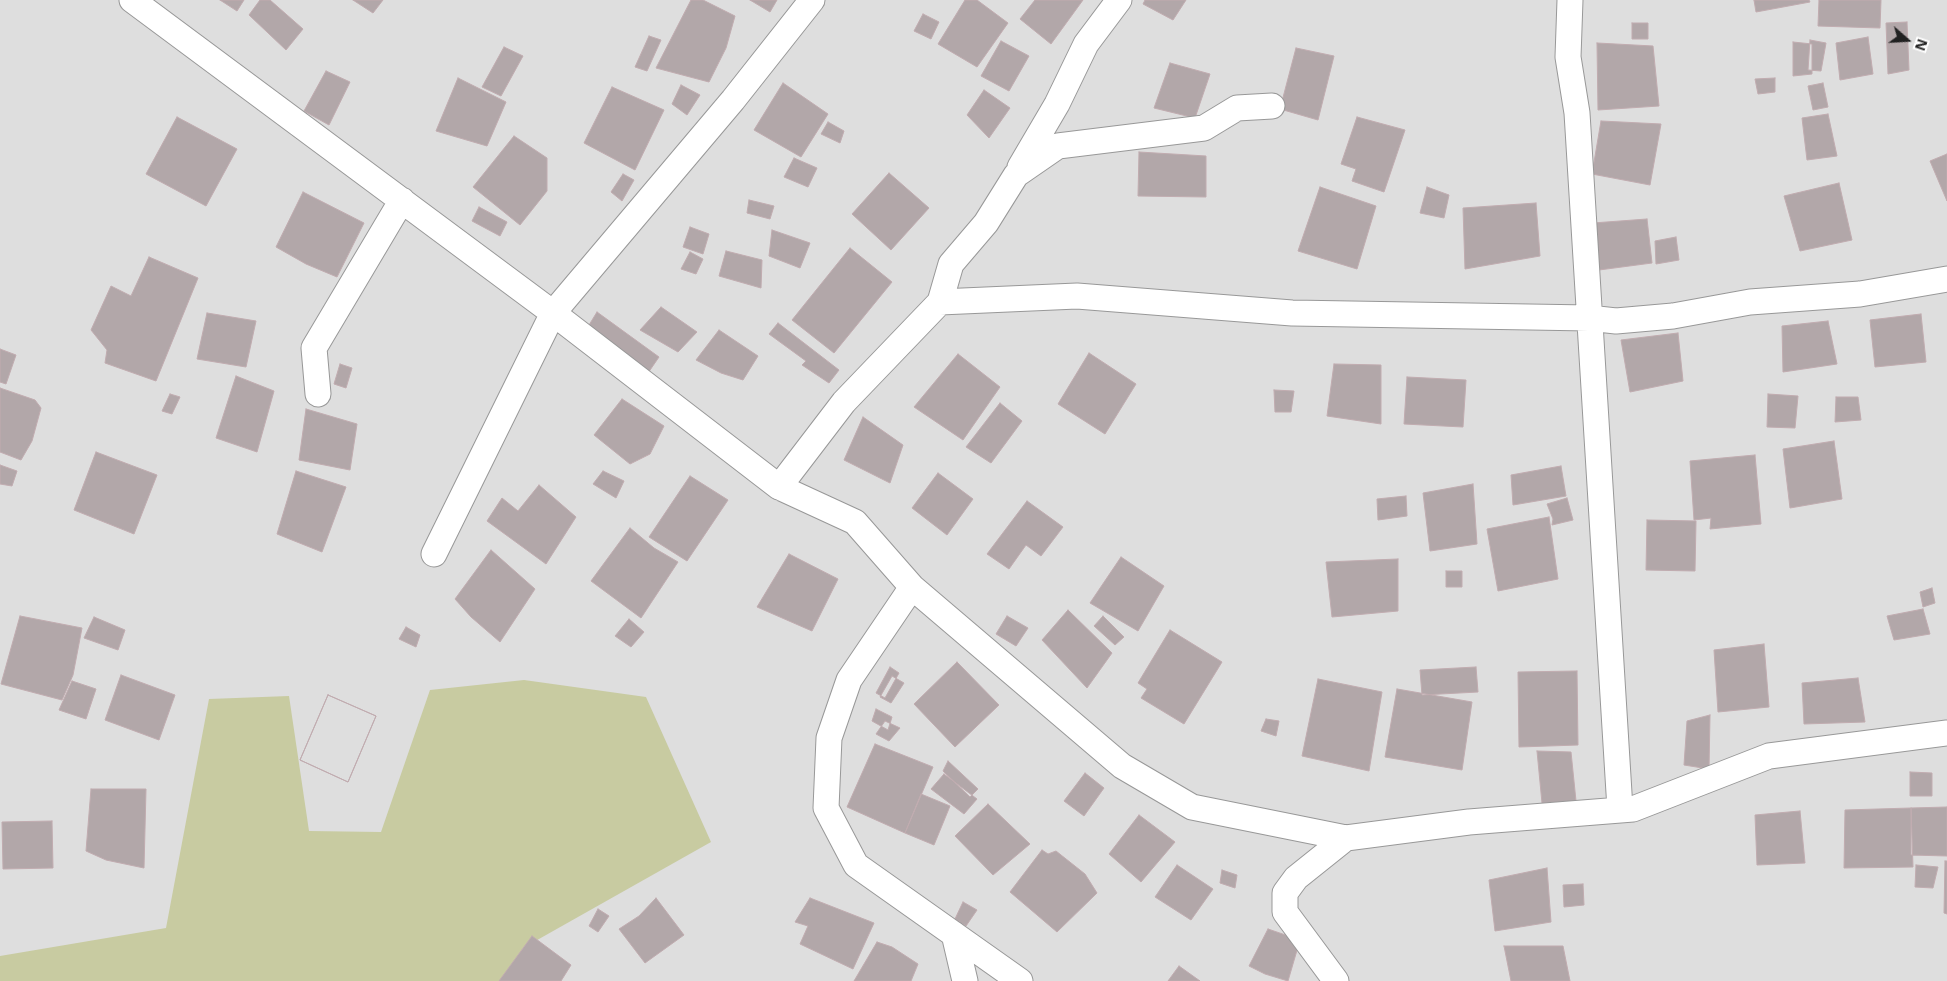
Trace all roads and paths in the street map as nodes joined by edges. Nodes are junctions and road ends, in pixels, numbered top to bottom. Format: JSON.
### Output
{"nodes":[{"id":1,"x":132,"y":0,"type":"edge"},
{"id":2,"x":812,"y":0,"type":"edge"},
{"id":3,"x":1119,"y":0,"type":"edge"},
{"id":4,"x":1570,"y":0,"type":"edge"},
{"id":5,"x":1272,"y":106,"type":"dead end"},
{"id":6,"x":1016,"y":175,"type":"junction"},
{"id":7,"x":402,"y":200,"type":"junction"},
{"id":8,"x":1947,"y":279,"type":"edge"},
{"id":9,"x":940,"y":302,"type":"junction"},
{"id":10,"x":553,"y":313,"type":"junction"},
{"id":11,"x":1589,"y":318,"type":"junction"},
{"id":12,"x":318,"y":394,"type":"dead end"},
{"id":13,"x":779,"y":488,"type":"junction"},
{"id":14,"x":434,"y":554,"type":"dead end"},
{"id":15,"x":912,"y":587,"type":"junction"},
{"id":16,"x":1947,"y":733,"type":"edge"},
{"id":17,"x":1620,"y":809,"type":"junction"},
{"id":18,"x":1346,"y":838,"type":"junction"},
{"id":19,"x":954,"y":934,"type":"junction"},
{"id":20,"x":965,"y":981,"type":"edge"},
{"id":21,"x":1020,"y":981,"type":"edge"},
{"id":22,"x":1336,"y":981,"type":"edge"}],
"edges":[{"from":1,"to":7,"type":"street"},
{"from":2,"to":10,"type":"street"},
{"from":3,"to":6,"type":"street"},
{"from":4,"to":11,"type":"street"},
{"from":5,"to":6,"type":"street"},
{"from":6,"to":9,"type":"street"},
{"from":7,"to":10,"type":"street"},
{"from":7,"to":12,"type":"street"},
{"from":8,"to":11,"type":"street"},
{"from":9,"to":11,"type":"street"},
{"from":9,"to":13,"type":"street"},
{"from":10,"to":13,"type":"street"},
{"from":10,"to":14,"type":"street"},
{"from":11,"to":17,"type":"street"},
{"from":13,"to":15,"type":"street"},
{"from":15,"to":18,"type":"street"},
{"from":15,"to":19,"type":"street"},
{"from":16,"to":17,"type":"street"},
{"from":17,"to":18,"type":"street"},
{"from":18,"to":22,"type":"street"},
{"from":19,"to":20,"type":"street"},
{"from":19,"to":21,"type":"street"}]}
